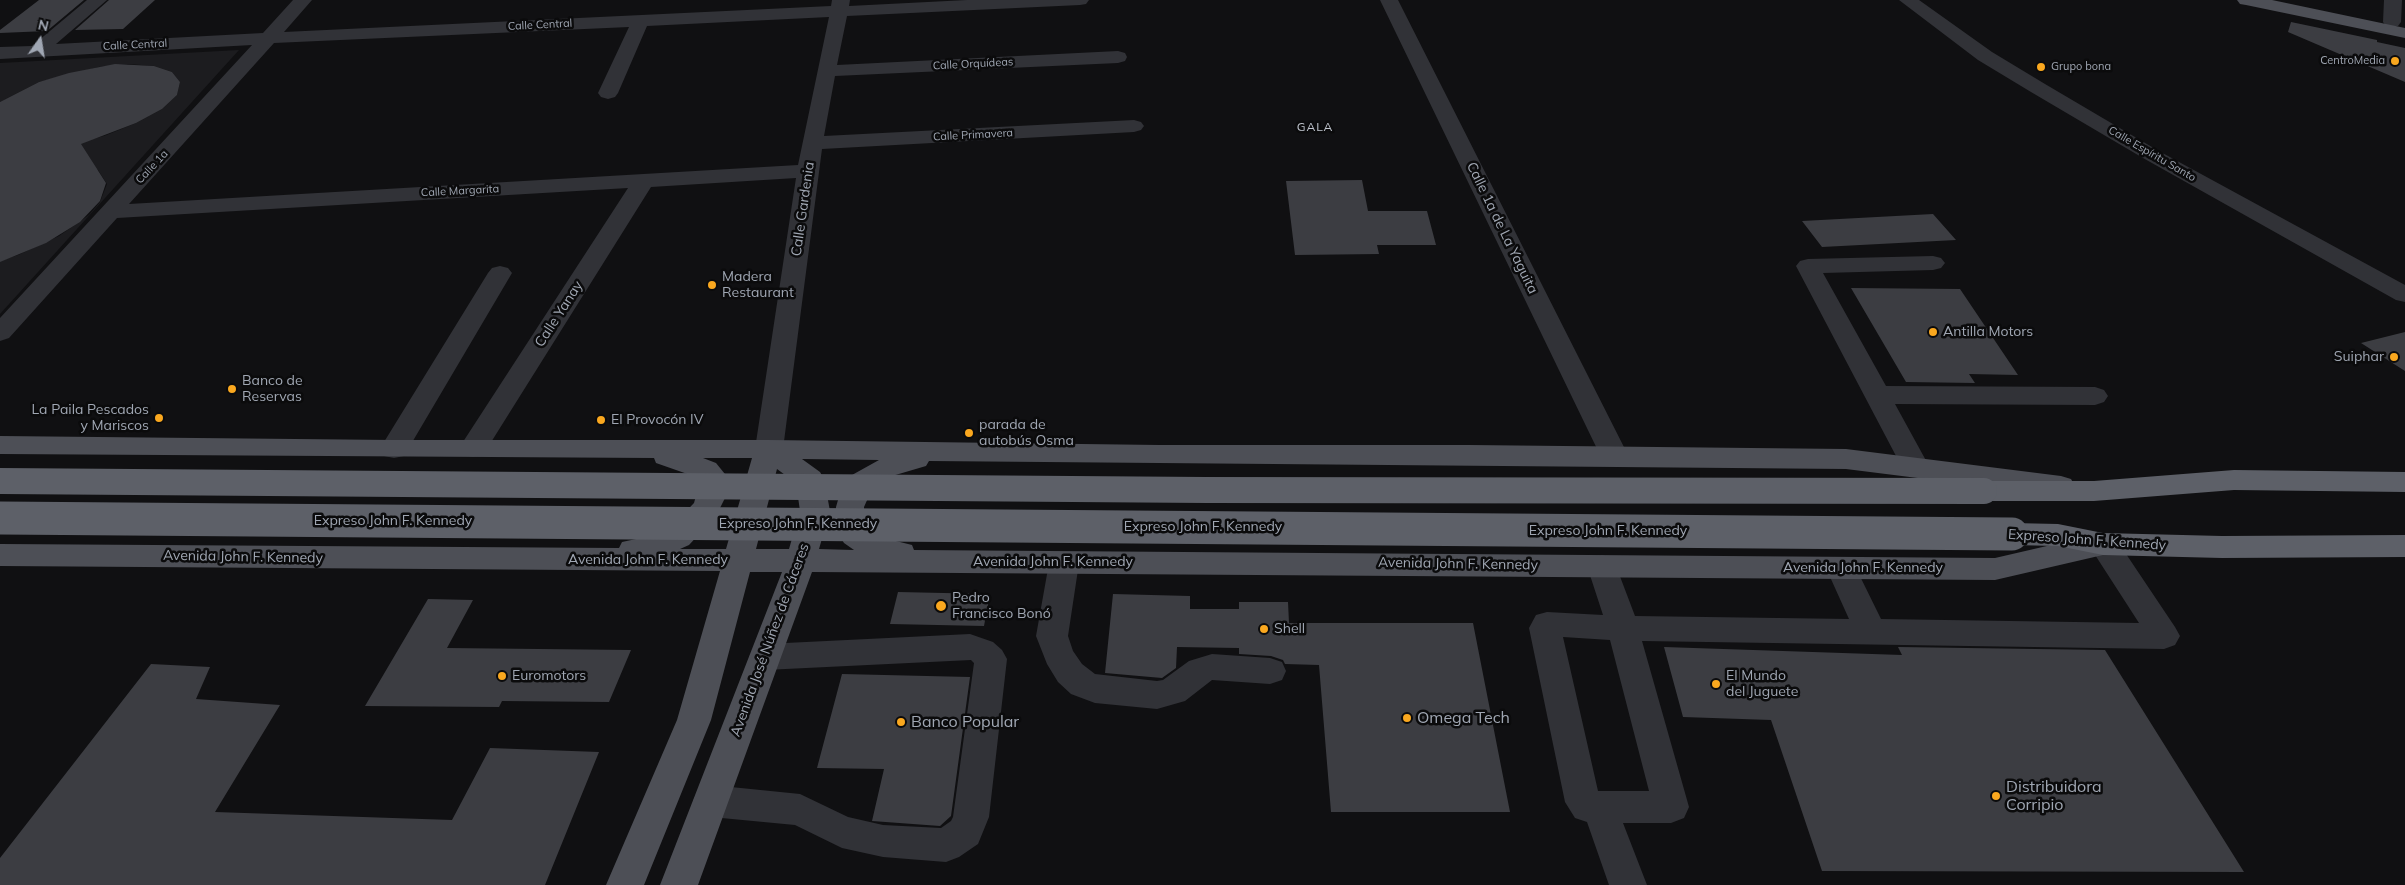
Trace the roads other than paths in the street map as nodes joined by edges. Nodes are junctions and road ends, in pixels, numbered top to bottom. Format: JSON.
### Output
{"nodes":[{"id":1,"x":98,"y":0,"type":"edge"},
{"id":2,"x":303,"y":0,"type":"edge"},
{"id":3,"x":1060,"y":0,"type":"edge"},
{"id":4,"x":1080,"y":0,"type":"edge"},
{"id":5,"x":1390,"y":0,"type":"edge"},
{"id":6,"x":1908,"y":0,"type":"edge"},
{"id":7,"x":2246,"y":0,"type":"edge"},
{"id":8,"x":2286,"y":0,"type":"edge"},
{"id":9,"x":2393,"y":0,"type":"edge"},
{"id":10,"x":840,"y":5,"type":"edge"},
{"id":11,"x":641,"y":20,"type":"junction"},
{"id":12,"x":2401,"y":27,"type":"edge"},
{"id":13,"x":271,"y":38,"type":"junction"},
{"id":14,"x":37,"y":51,"type":"junction"},
{"id":15,"x":0,"y":53,"type":"edge"},
{"id":16,"x":1118,"y":57,"type":"dead end"},
{"id":17,"x":827,"y":71,"type":"junction"},
{"id":18,"x":608,"y":93,"type":"dead end"},
{"id":19,"x":1134,"y":126,"type":"dead end"},
{"id":20,"x":812,"y":143,"type":"junction"},
{"id":21,"x":809,"y":171,"type":"junction"},
{"id":22,"x":644,"y":180,"type":"junction"},
{"id":23,"x":110,"y":212,"type":"junction"},
{"id":24,"x":1933,"y":263,"type":"dead end"},
{"id":25,"x":500,"y":273,"type":"dead end"},
{"id":26,"x":2405,"y":295,"type":"edge"},
{"id":27,"x":2,"y":328,"type":"edge"},
{"id":28,"x":1877,"y":395,"type":"junction"},
{"id":29,"x":2095,"y":396,"type":"dead end"},
{"id":30,"x":0,"y":444,"type":"edge"},
{"id":31,"x":473,"y":448,"type":"junction"},
{"id":32,"x":643,"y":448,"type":"junction"},
{"id":33,"x":394,"y":449,"type":"junction"},
{"id":34,"x":769,"y":449,"type":"junction"},
{"id":35,"x":959,"y":452,"type":"junction"},
{"id":36,"x":1615,"y":457,"type":"junction"},
{"id":37,"x":1915,"y":466,"type":"junction"},
{"id":38,"x":0,"y":481,"type":"edge"},
{"id":39,"x":2405,"y":482,"type":"edge"},
{"id":40,"x":2094,"y":491,"type":"junction"},
{"id":41,"x":0,"y":518,"type":"edge"},
{"id":42,"x":2103,"y":544,"type":"junction"},
{"id":43,"x":2405,"y":546,"type":"edge"},
{"id":44,"x":0,"y":555,"type":"edge"},
{"id":45,"x":580,"y":560,"type":"junction"},
{"id":46,"x":738,"y":561,"type":"junction"},
{"id":47,"x":801,"y":561,"type":"junction"},
{"id":48,"x":947,"y":562,"type":"junction"},
{"id":49,"x":1064,"y":562,"type":"junction"},
{"id":50,"x":1602,"y":566,"type":"junction"},
{"id":51,"x":1841,"y":568,"type":"junction"},
{"id":52,"x":1623,"y":628,"type":"junction"},
{"id":53,"x":1870,"y":630,"type":"junction"},
{"id":54,"x":764,"y":657,"type":"junction"},
{"id":55,"x":1270,"y":671,"type":"dead end"},
{"id":56,"x":711,"y":801,"type":"junction"},
{"id":57,"x":1599,"y":806,"type":"junction"},
{"id":58,"x":626,"y":885,"type":"edge"},
{"id":59,"x":679,"y":885,"type":"edge"},
{"id":60,"x":1628,"y":885,"type":"edge"}],
"edges":[{"from":1,"to":14,"type":"street"},
{"from":2,"to":13,"type":"street","name":"Calle 1a"},
{"from":3,"to":4,"type":"street","name":"Calle Central"},
{"from":3,"to":10,"type":"street","name":"Calle Central"},
{"from":5,"to":36,"type":"street","name":"Calle 1a de La Yaguita"},
{"from":6,"to":26,"type":"street","name":"Calle Espíritu Santo"},
{"from":7,"to":12,"type":"main road"},
{"from":8,"to":12,"type":"main road"},
{"from":9,"to":12,"type":"street"},
{"from":10,"to":11,"type":"street","name":"Calle Central"},
{"from":10,"to":17,"type":"street","name":"Calle Gardenia"},
{"from":11,"to":13,"type":"street","name":"Calle Central"},
{"from":11,"to":18,"type":"street"},
{"from":13,"to":14,"type":"street","name":"Calle Central"},
{"from":13,"to":23,"type":"street","name":"Calle 1a"},
{"from":14,"to":15,"type":"street","name":"Calle Central"},
{"from":16,"to":17,"type":"street","name":"Calle Orquídeas"},
{"from":17,"to":20,"type":"street","name":"Calle Gardenia"},
{"from":19,"to":20,"type":"street","name":"Calle Primavera"},
{"from":20,"to":21,"type":"street","name":"Calle Gardenia"},
{"from":21,"to":22,"type":"street","name":"Calle Margarita"},
{"from":21,"to":34,"type":"street","name":"Calle Gardenia"},
{"from":22,"to":23,"type":"street","name":"Calle Margarita"},
{"from":22,"to":31,"type":"street","name":"Calle Yanay"},
{"from":23,"to":27,"type":"street","name":"Calle 1a"},
{"from":24,"to":28,"type":"street"},
{"from":25,"to":33,"type":"street"},
{"from":28,"to":29,"type":"street"},
{"from":28,"to":37,"type":"street"},
{"from":30,"to":33,"type":"main road"},
{"from":31,"to":32,"type":"main road"},
{"from":31,"to":33,"type":"main road"},
{"from":32,"to":34,"type":"main road"},
{"from":32,"to":45,"type":"main road"},
{"from":34,"to":35,"type":"main road"},
{"from":34,"to":46,"type":"main road"},
{"from":34,"to":47,"type":"main road","name":"Avenida José Núñez de Cáceres"},
{"from":35,"to":36,"type":"main road"},
{"from":35,"to":48,"type":"main road"},
{"from":36,"to":37,"type":"main road"},
{"from":37,"to":40,"type":"main road"},
{"from":38,"to":40,"type":"highway","bridge":true},
{"from":39,"to":40,"type":"highway"},
{"from":41,"to":42,"type":"highway","name":"Expreso John F. Kennedy","bridge":true},
{"from":42,"to":43,"type":"highway","name":"Expreso John F. Kennedy"},
{"from":42,"to":51,"type":"main road","name":"Avenida John F. Kennedy"},
{"from":42,"to":53,"type":"street"},
{"from":44,"to":45,"type":"main road","name":"Avenida John F. Kennedy"},
{"from":45,"to":46,"type":"main road","name":"Avenida John F. Kennedy"},
{"from":46,"to":47,"type":"main road","name":"Avenida John F. Kennedy"},
{"from":46,"to":58,"type":"main road"},
{"from":47,"to":48,"type":"main road","name":"Avenida John F. Kennedy"},
{"from":47,"to":54,"type":"main road","name":"Avenida José Núñez de Cáceres"},
{"from":48,"to":49,"type":"main road","name":"Avenida John F. Kennedy"},
{"from":49,"to":50,"type":"main road","name":"Avenida John F. Kennedy"},
{"from":49,"to":55,"type":"street"},
{"from":50,"to":51,"type":"main road","name":"Avenida John F. Kennedy"},
{"from":50,"to":52,"type":"street"},
{"from":51,"to":53,"type":"street"},
{"from":52,"to":53,"type":"street"},
{"from":52,"to":57,"type":"street"},
{"from":52,"to":57,"type":"street"},
{"from":54,"to":56,"type":"main road","name":"Avenida José Núñez de Cáceres"},
{"from":54,"to":56,"type":"street"},
{"from":56,"to":59,"type":"main road","name":"Avenida José Núñez de Cáceres"},
{"from":57,"to":60,"type":"street"}]}
